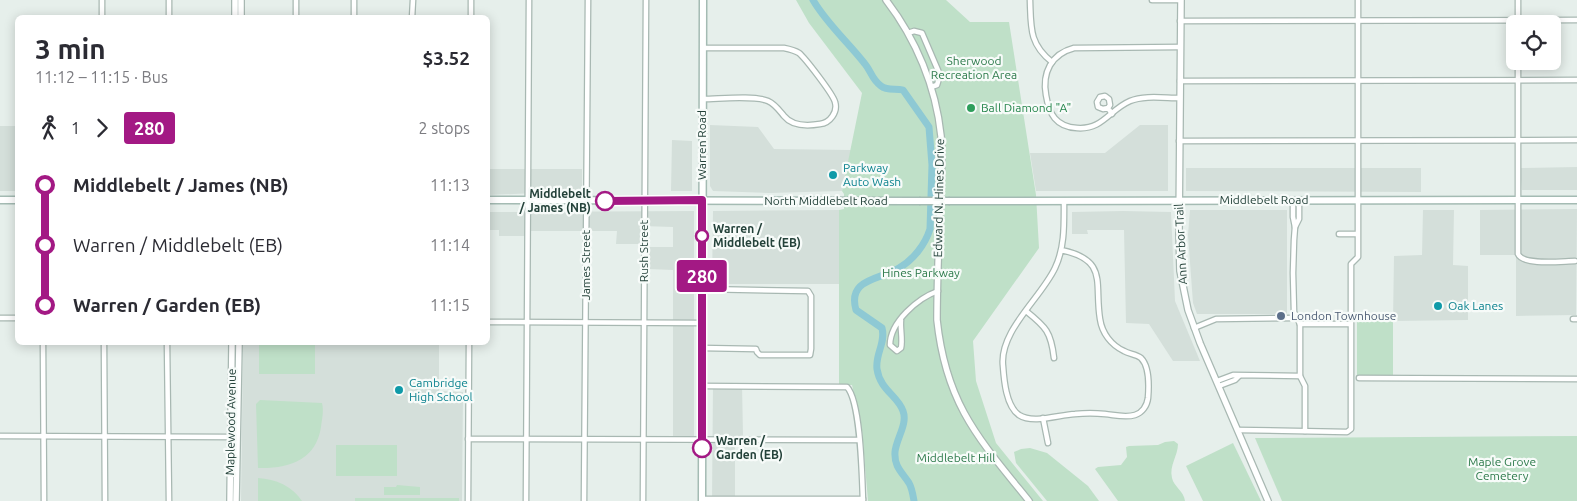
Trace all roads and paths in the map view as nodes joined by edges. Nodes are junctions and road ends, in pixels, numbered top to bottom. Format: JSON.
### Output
{"nodes":[{"id":1,"x":102,"y":0,"type":"edge"},
{"id":2,"x":169,"y":0,"type":"edge"},
{"id":3,"x":235,"y":0,"type":"edge"},
{"id":4,"x":240,"y":0,"type":"edge"},
{"id":5,"x":296,"y":0,"type":"edge"},
{"id":6,"x":354,"y":0,"type":"edge"},
{"id":7,"x":413,"y":0,"type":"edge"},
{"id":8,"x":471,"y":0,"type":"edge"},
{"id":9,"x":529,"y":0,"type":"edge"},
{"id":10,"x":588,"y":0,"type":"edge"},
{"id":11,"x":646,"y":0,"type":"edge"},
{"id":12,"x":703,"y":0,"type":"edge"},
{"id":13,"x":886,"y":0,"type":"edge"},
{"id":14,"x":1030,"y":0,"type":"edge"},
{"id":15,"x":1152,"y":0,"type":"edge"},
{"id":16,"x":1181,"y":0,"type":"edge"},
{"id":17,"x":1358,"y":0,"type":"edge"},
{"id":18,"x":1518,"y":0,"type":"edge"},
{"id":19,"x":102,"y":15,"type":"edge"},
{"id":20,"x":169,"y":15,"type":"edge"},
{"id":21,"x":235,"y":15,"type":"edge"},
{"id":22,"x":241,"y":15,"type":"edge"},
{"id":23,"x":296,"y":15,"type":"edge"},
{"id":24,"x":354,"y":15,"type":"edge"},
{"id":25,"x":412,"y":15,"type":"edge"},
{"id":26,"x":471,"y":15,"type":"edge"},
{"id":27,"x":1518,"y":15,"type":"edge"},
{"id":28,"x":1577,"y":20,"type":"edge"},
{"id":29,"x":1180,"y":21,"type":"junction"},
{"id":30,"x":1358,"y":21,"type":"junction"},
{"id":31,"x":1561,"y":21,"type":"edge"},
{"id":32,"x":1506,"y":22,"type":"edge"},
{"id":33,"x":908,"y":33,"type":"junction"},
{"id":34,"x":1180,"y":47,"type":"junction"},
{"id":35,"x":703,"y":48,"type":"junction"},
{"id":36,"x":1052,"y":62,"type":"junction"},
{"id":37,"x":1518,"y":70,"type":"edge"},
{"id":38,"x":1518,"y":80,"type":"junction"},
{"id":39,"x":1577,"y":80,"type":"edge"},
{"id":40,"x":1180,"y":81,"type":"junction"},
{"id":41,"x":1358,"y":81,"type":"junction"},
{"id":42,"x":931,"y":87,"type":"junction"},
{"id":43,"x":1180,"y":98,"type":"junction"},
{"id":44,"x":703,"y":99,"type":"junction"},
{"id":45,"x":1108,"y":108,"type":"dead end"},
{"id":46,"x":1112,"y":114,"type":"junction"},
{"id":47,"x":1517,"y":140,"type":"junction"},
{"id":48,"x":1577,"y":140,"type":"edge"},
{"id":49,"x":1179,"y":141,"type":"junction"},
{"id":50,"x":1358,"y":141,"type":"junction"},
{"id":51,"x":0,"y":200,"type":"edge"},
{"id":52,"x":15,"y":200,"type":"edge"},
{"id":53,"x":490,"y":200,"type":"edge"},
{"id":54,"x":528,"y":200,"type":"junction"},
{"id":55,"x":702,"y":200,"type":"junction"},
{"id":56,"x":1296,"y":200,"type":"junction"},
{"id":57,"x":1358,"y":200,"type":"junction"},
{"id":58,"x":1517,"y":200,"type":"junction"},
{"id":59,"x":1577,"y":200,"type":"edge"},
{"id":60,"x":586,"y":201,"type":"junction"},
{"id":61,"x":645,"y":201,"type":"junction"},
{"id":62,"x":950,"y":201,"type":"joint"},
{"id":63,"x":1064,"y":201,"type":"junction"},
{"id":64,"x":1178,"y":201,"type":"junction"},
{"id":65,"x":1339,"y":234,"type":"dead end"},
{"id":66,"x":1358,"y":234,"type":"junction"},
{"id":67,"x":1061,"y":250,"type":"junction"},
{"id":68,"x":1575,"y":261,"type":"dead end"},
{"id":69,"x":702,"y":289,"type":"junction"},
{"id":70,"x":938,"y":291,"type":"junction"},
{"id":71,"x":1026,"y":311,"type":"junction"},
{"id":72,"x":0,"y":318,"type":"edge"},
{"id":73,"x":15,"y":318,"type":"edge"},
{"id":74,"x":1296,"y":318,"type":"junction"},
{"id":75,"x":901,"y":320,"type":"junction"},
{"id":76,"x":490,"y":322,"type":"edge"},
{"id":77,"x":527,"y":322,"type":"junction"},
{"id":78,"x":586,"y":323,"type":"junction"},
{"id":79,"x":644,"y":323,"type":"junction"},
{"id":80,"x":702,"y":323,"type":"junction"},
{"id":81,"x":1300,"y":324,"type":"junction"},
{"id":82,"x":1350,"y":324,"type":"junction"},
{"id":83,"x":1194,"y":328,"type":"junction"},
{"id":84,"x":43,"y":345,"type":"edge"},
{"id":85,"x":104,"y":345,"type":"edge"},
{"id":86,"x":168,"y":345,"type":"edge"},
{"id":87,"x":232,"y":345,"type":"edge"},
{"id":88,"x":238,"y":345,"type":"edge"},
{"id":89,"x":469,"y":345,"type":"edge"},
{"id":90,"x":702,"y":348,"type":"junction"},
{"id":91,"x":1054,"y":358,"type":"dead end"},
{"id":92,"x":1300,"y":376,"type":"junction"},
{"id":93,"x":1359,"y":378,"type":"dead end"},
{"id":94,"x":1577,"y":379,"type":"edge"},
{"id":95,"x":1218,"y":384,"type":"junction"},
{"id":96,"x":702,"y":386,"type":"junction"},
{"id":97,"x":234,"y":410,"type":"junction"},
{"id":98,"x":1043,"y":418,"type":"junction"},
{"id":99,"x":1238,"y":430,"type":"junction"},
{"id":100,"x":1305,"y":431,"type":"junction"},
{"id":101,"x":0,"y":436,"type":"edge"},
{"id":102,"x":44,"y":436,"type":"junction"},
{"id":103,"x":105,"y":436,"type":"junction"},
{"id":104,"x":168,"y":436,"type":"junction"},
{"id":105,"x":234,"y":437,"type":"junction"},
{"id":106,"x":468,"y":439,"type":"junction"},
{"id":107,"x":527,"y":439,"type":"junction"},
{"id":108,"x":585,"y":439,"type":"junction"},
{"id":109,"x":643,"y":440,"type":"junction"},
{"id":110,"x":702,"y":440,"type":"junction"},
{"id":111,"x":859,"y":440,"type":"junction"},
{"id":112,"x":1048,"y":443,"type":"dead end"},
{"id":113,"x":234,"y":480,"type":"junction"},
{"id":114,"x":702,"y":500,"type":"edge"},
{"id":115,"x":863,"y":500,"type":"edge"},
{"id":116,"x":44,"y":501,"type":"edge"},
{"id":117,"x":105,"y":501,"type":"edge"},
{"id":118,"x":168,"y":501,"type":"edge"},
{"id":119,"x":230,"y":501,"type":"edge"},
{"id":120,"x":236,"y":501,"type":"edge"},
{"id":121,"x":468,"y":501,"type":"edge"},
{"id":122,"x":526,"y":501,"type":"edge"},
{"id":123,"x":584,"y":501,"type":"edge"},
{"id":124,"x":643,"y":501,"type":"edge"},
{"id":125,"x":1029,"y":501,"type":"edge"},
{"id":126,"x":1268,"y":501,"type":"edge"}],
"edges":[{"from":1,"to":19,"type":"street"},
{"from":2,"to":20,"type":"street"},
{"from":3,"to":21,"type":"street"},
{"from":4,"to":22,"type":"street"},
{"from":5,"to":23,"type":"street"},
{"from":6,"to":24,"type":"street"},
{"from":7,"to":25,"type":"street"},
{"from":8,"to":26,"type":"street"},
{"from":9,"to":54,"type":"street"},
{"from":10,"to":60,"type":"street","name":"James Street"},
{"from":11,"to":61,"type":"street","name":"Rush Street"},
{"from":12,"to":35,"type":"main road","name":"Warren Road"},
{"from":13,"to":33,"type":"street","name":"Edward N. Hines Drive"},
{"from":14,"to":36,"type":"street"},
{"from":15,"to":16,"type":"street"},
{"from":16,"to":29,"type":"street","name":"Ann Arbor Trail"},
{"from":17,"to":30,"type":"street"},
{"from":18,"to":27,"type":"street"},
{"from":28,"to":31,"type":"street"},
{"from":29,"to":30,"type":"street"},
{"from":29,"to":34,"type":"street","name":"Ann Arbor Trail"},
{"from":30,"to":32,"type":"street"},
{"from":30,"to":41,"type":"street"},
{"from":33,"to":42,"type":"street","name":"Edward N. Hines Drive"},
{"from":33,"to":42,"type":"street"},
{"from":34,"to":36,"type":"street"},
{"from":34,"to":40,"type":"street","name":"Ann Arbor Trail"},
{"from":35,"to":44,"type":"main road","name":"Warren Road"},
{"from":35,"to":44,"type":"street"},
{"from":36,"to":46,"type":"street"},
{"from":37,"to":38,"type":"street"},
{"from":38,"to":39,"type":"street"},
{"from":38,"to":41,"type":"street"},
{"from":38,"to":47,"type":"street"},
{"from":40,"to":41,"type":"street"},
{"from":40,"to":43,"type":"street","name":"Ann Arbor Trail"},
{"from":41,"to":50,"type":"street"},
{"from":42,"to":70,"type":"street","name":"Edward N. Hines Drive"},
{"from":43,"to":46,"type":"street"},
{"from":43,"to":49,"type":"street","name":"Ann Arbor Trail"},
{"from":44,"to":55,"type":"main road","name":"Warren Road"},
{"from":45,"to":46,"type":"street"},
{"from":47,"to":48,"type":"street"},
{"from":47,"to":50,"type":"street"},
{"from":47,"to":58,"type":"street"},
{"from":49,"to":50,"type":"street"},
{"from":49,"to":64,"type":"street","name":"Ann Arbor Trail"},
{"from":50,"to":57,"type":"street"},
{"from":51,"to":52,"type":"main road"},
{"from":53,"to":54,"type":"main road"},
{"from":54,"to":60,"type":"main road"},
{"from":54,"to":77,"type":"street"},
{"from":55,"to":61,"type":"main road"},
{"from":55,"to":62,"type":"main road","name":"North Middlebelt Road","bridge":true},
{"from":55,"to":69,"type":"main road","name":"Warren Road"},
{"from":56,"to":57,"type":"main road","name":"Middlebelt Road"},
{"from":56,"to":64,"type":"main road","name":"Middlebelt Road"},
{"from":56,"to":74,"type":"street"},
{"from":57,"to":58,"type":"main road","name":"Middlebelt Road"},
{"from":57,"to":66,"type":"street"},
{"from":58,"to":59,"type":"main road","name":"Middlebelt Road"},
{"from":58,"to":68,"type":"street"},
{"from":60,"to":61,"type":"main road"},
{"from":60,"to":78,"type":"street","name":"James Street"},
{"from":61,"to":79,"type":"street","name":"Rush Street"},
{"from":62,"to":63,"type":"main road","name":"Middlebelt Road"},
{"from":63,"to":64,"type":"main road","name":"Middlebelt Road"},
{"from":63,"to":67,"type":"street"},
{"from":64,"to":83,"type":"street","name":"Ann Arbor Trail"},
{"from":65,"to":66,"type":"street"},
{"from":66,"to":82,"type":"street"},
{"from":67,"to":71,"type":"street"},
{"from":67,"to":98,"type":"street"},
{"from":69,"to":80,"type":"main road","name":"Warren Road"},
{"from":69,"to":90,"type":"street"},
{"from":70,"to":75,"type":"street"},
{"from":70,"to":125,"type":"street","name":"Edward N. Hines Drive"},
{"from":71,"to":91,"type":"street"},
{"from":71,"to":98,"type":"street"},
{"from":72,"to":73,"type":"street"},
{"from":74,"to":81,"type":"street"},
{"from":74,"to":83,"type":"street"},
{"from":75,"to":75,"type":"street"},
{"from":76,"to":77,"type":"street"},
{"from":77,"to":78,"type":"street"},
{"from":77,"to":107,"type":"street"},
{"from":78,"to":79,"type":"street"},
{"from":78,"to":108,"type":"street","name":"James Street"},
{"from":79,"to":80,"type":"street"},
{"from":79,"to":109,"type":"street","name":"Rush Street"},
{"from":80,"to":90,"type":"main road","name":"Warren Road"},
{"from":81,"to":82,"type":"street"},
{"from":81,"to":92,"type":"street"},
{"from":82,"to":100,"type":"street"},
{"from":83,"to":95,"type":"street","name":"Ann Arbor Trail"},
{"from":84,"to":102,"type":"street"},
{"from":85,"to":103,"type":"street"},
{"from":86,"to":104,"type":"street"},
{"from":87,"to":97,"type":"street","name":"Maplewood Avenue"},
{"from":88,"to":97,"type":"street","name":"Maplewood Avenue"},
{"from":89,"to":106,"type":"street"},
{"from":90,"to":96,"type":"main road","name":"Warren Road"},
{"from":92,"to":95,"type":"street"},
{"from":92,"to":100,"type":"street"},
{"from":93,"to":94,"type":"street"},
{"from":95,"to":99,"type":"street","name":"Ann Arbor Trail"},
{"from":96,"to":110,"type":"main road","name":"Warren Road"},
{"from":96,"to":111,"type":"street"},
{"from":97,"to":105,"type":"street","name":"Maplewood Avenue"},
{"from":98,"to":112,"type":"street"},
{"from":99,"to":100,"type":"street"},
{"from":99,"to":126,"type":"street","name":"Ann Arbor Trail"},
{"from":101,"to":102,"type":"street"},
{"from":102,"to":103,"type":"street"},
{"from":102,"to":116,"type":"street"},
{"from":103,"to":104,"type":"street"},
{"from":103,"to":117,"type":"street"},
{"from":104,"to":105,"type":"street"},
{"from":104,"to":118,"type":"street"},
{"from":105,"to":113,"type":"street","name":"Maplewood Avenue"},
{"from":106,"to":107,"type":"street"},
{"from":106,"to":121,"type":"street"},
{"from":107,"to":108,"type":"street"},
{"from":107,"to":122,"type":"street"},
{"from":108,"to":109,"type":"street"},
{"from":108,"to":123,"type":"street","name":"James Street"},
{"from":109,"to":110,"type":"street"},
{"from":109,"to":124,"type":"street","name":"Rush Street"},
{"from":110,"to":111,"type":"street"},
{"from":110,"to":114,"type":"main road","name":"Warren Road"},
{"from":111,"to":115,"type":"street"},
{"from":113,"to":119,"type":"street","name":"Maplewood Avenue"},
{"from":113,"to":120,"type":"street","name":"Maplewood Avenue"},
{"from":114,"to":115,"type":"street"}]}
